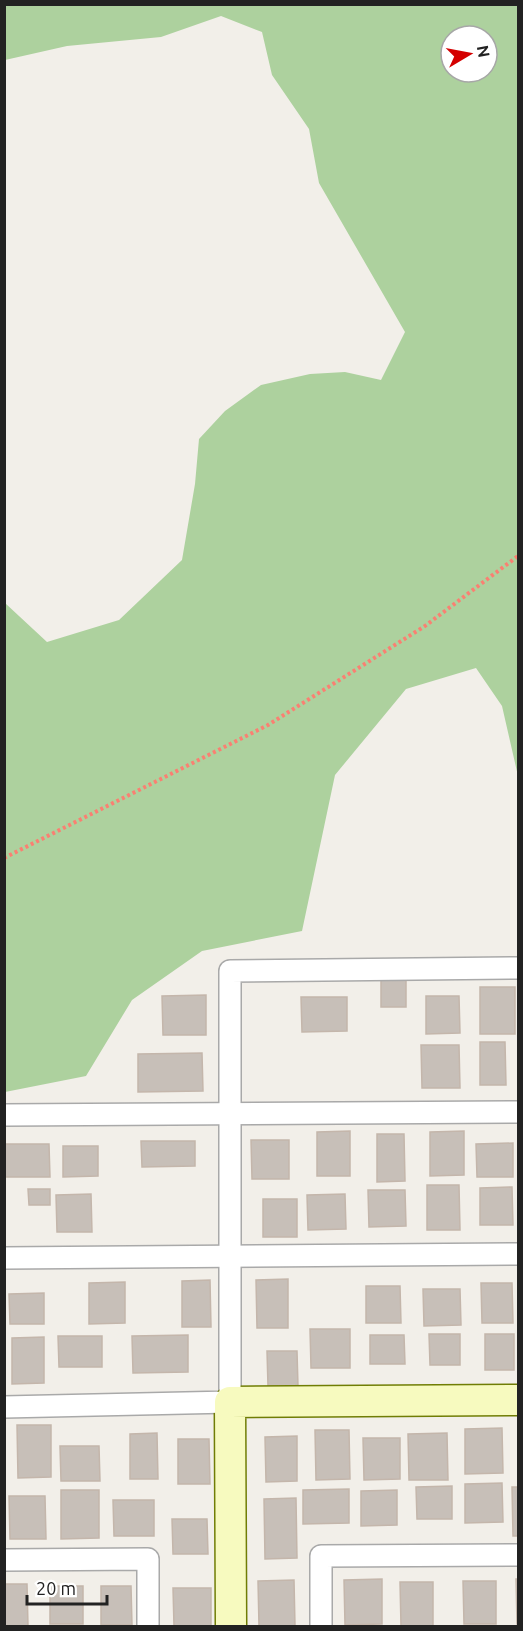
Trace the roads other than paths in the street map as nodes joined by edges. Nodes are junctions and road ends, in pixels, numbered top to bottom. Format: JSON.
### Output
{"nodes":[{"id":1,"x":519,"y":968,"type":"edge"},
{"id":2,"x":519,"y":1112,"type":"edge"},
{"id":3,"x":4,"y":1115,"type":"edge"},
{"id":4,"x":230,"y":1115,"type":"junction"},
{"id":5,"x":519,"y":1254,"type":"edge"},
{"id":6,"x":232,"y":1257,"type":"junction"},
{"id":7,"x":4,"y":1258,"type":"edge"},
{"id":8,"x":519,"y":1400,"type":"edge"},
{"id":9,"x":230,"y":1402,"type":"junction"},
{"id":10,"x":4,"y":1407,"type":"edge"},
{"id":11,"x":519,"y":1555,"type":"edge"},
{"id":12,"x":4,"y":1560,"type":"edge"},
{"id":13,"x":148,"y":1626,"type":"edge"},
{"id":14,"x":231,"y":1626,"type":"edge"},
{"id":15,"x":321,"y":1626,"type":"edge"}],
"edges":[{"from":1,"to":4,"type":"street"},
{"from":2,"to":4,"type":"street"},
{"from":3,"to":4,"type":"street"},
{"from":4,"to":6,"type":"street"},
{"from":5,"to":6,"type":"street"},
{"from":6,"to":7,"type":"street"},
{"from":6,"to":9,"type":"street"},
{"from":8,"to":9,"type":"street"},
{"from":9,"to":10,"type":"street"},
{"from":9,"to":14,"type":"street"},
{"from":11,"to":15,"type":"street"},
{"from":12,"to":13,"type":"street"}]}
